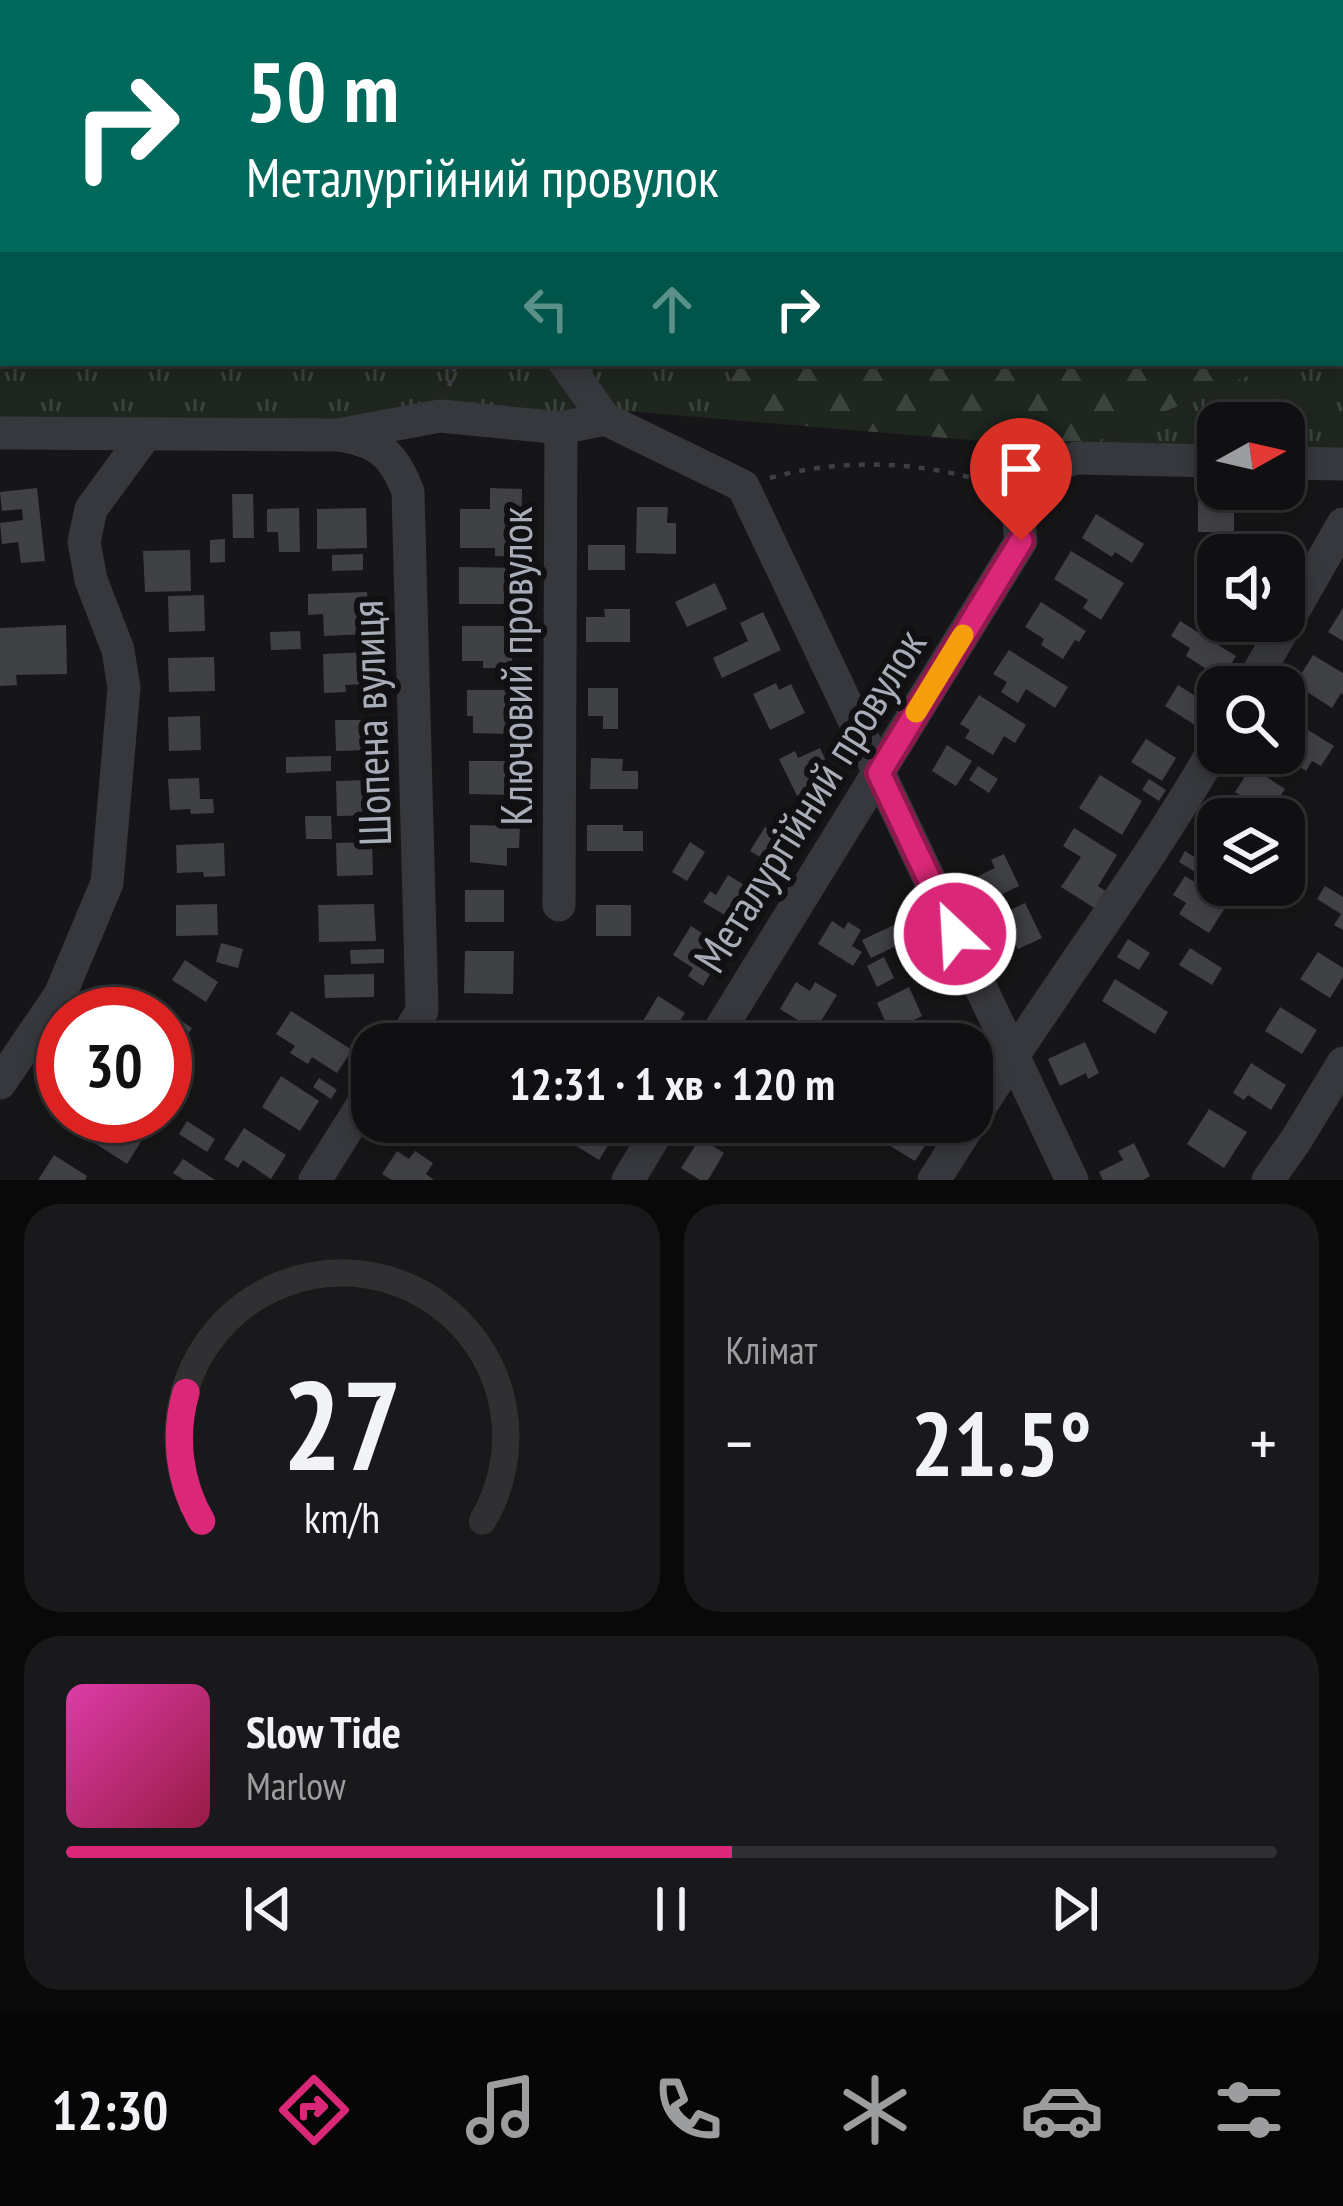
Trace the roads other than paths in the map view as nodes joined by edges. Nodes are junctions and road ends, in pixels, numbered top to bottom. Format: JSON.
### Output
{"nodes":[{"id":1,"x":567,"y":366,"type":"edge"},
{"id":2,"x":605,"y":419,"type":"junction"},
{"id":3,"x":562,"y":428,"type":"junction"},
{"id":4,"x":0,"y":433,"type":"edge"},
{"id":5,"x":146,"y":434,"type":"junction"},
{"id":6,"x":338,"y":435,"type":"junction"},
{"id":7,"x":1197,"y":461,"type":"edge"},
{"id":8,"x":1305,"y":463,"type":"edge"},
{"id":9,"x":1343,"y":464,"type":"edge"},
{"id":10,"x":1343,"y":524,"type":"edge"},
{"id":11,"x":1262,"y":666,"type":"edge"},
{"id":12,"x":879,"y":773,"type":"junction"},
{"id":13,"x":1199,"y":774,"type":"edge"},
{"id":14,"x":559,"y":905,"type":"dead end"},
{"id":15,"x":414,"y":1023,"type":"edge"},
{"id":16,"x":724,"y":1023,"type":"edge"},
{"id":17,"x":1012,"y":1055,"type":"junction"},
{"id":18,"x":1343,"y":1063,"type":"edge"},
{"id":19,"x":0,"y":1083,"type":"edge"},
{"id":20,"x":993,"y":1086,"type":"edge"},
{"id":21,"x":351,"y":1123,"type":"edge"},
{"id":22,"x":650,"y":1143,"type":"edge"},
{"id":23,"x":957,"y":1143,"type":"edge"},
{"id":24,"x":314,"y":1180,"type":"edge"},
{"id":25,"x":628,"y":1180,"type":"edge"},
{"id":26,"x":934,"y":1180,"type":"edge"},
{"id":27,"x":1072,"y":1180,"type":"edge"},
{"id":28,"x":1268,"y":1180,"type":"edge"}],
"edges":[{"from":1,"to":2,"type":"street"},
{"from":2,"to":3,"type":"street"},
{"from":2,"to":12,"type":"street"},
{"from":3,"to":6,"type":"street"},
{"from":3,"to":14,"type":"street","name":"Ключовий провулок"},
{"from":4,"to":5,"type":"street"},
{"from":5,"to":6,"type":"street"},
{"from":5,"to":19,"type":"street"},
{"from":6,"to":15,"type":"street","name":"Шопена вулиця"},
{"from":7,"to":12,"type":"street","name":"Металургійний провулок"},
{"from":8,"to":9,"type":"street"},
{"from":10,"to":11,"type":"street"},
{"from":12,"to":16,"type":"street","name":"Металургійний провулок"},
{"from":12,"to":17,"type":"street"},
{"from":13,"to":17,"type":"street"},
{"from":17,"to":20,"type":"street"},
{"from":17,"to":27,"type":"street"},
{"from":18,"to":28,"type":"street"},
{"from":21,"to":24,"type":"street"},
{"from":22,"to":25,"type":"street"},
{"from":23,"to":26,"type":"street"}]}
